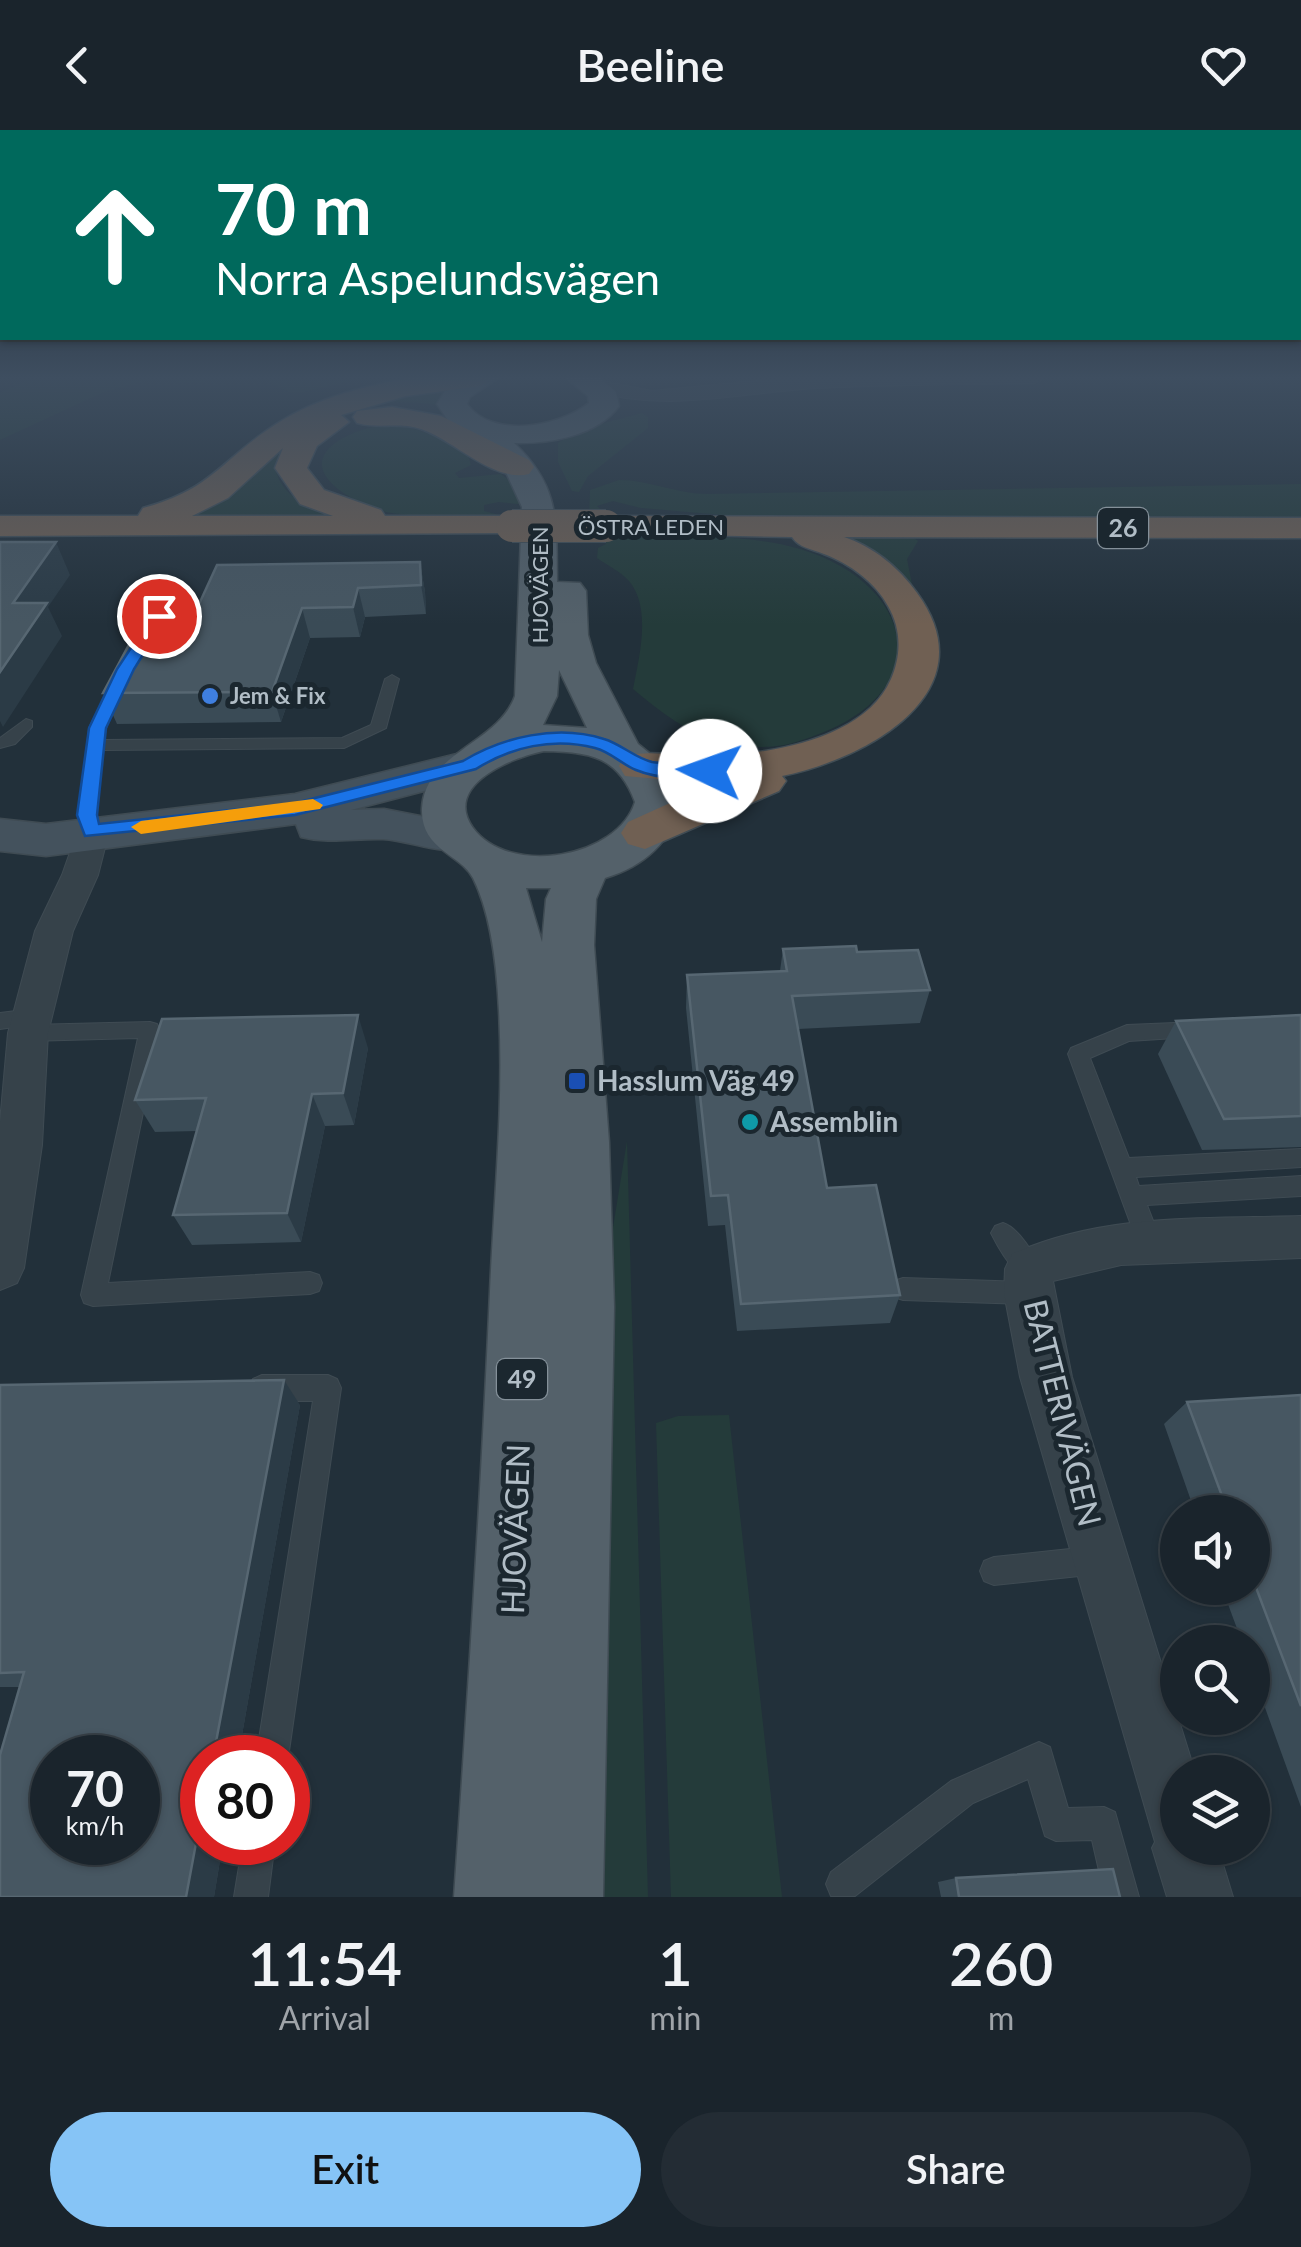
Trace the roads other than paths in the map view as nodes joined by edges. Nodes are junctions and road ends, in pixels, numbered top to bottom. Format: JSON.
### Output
{"nodes":[{"id":1,"x":256,"y":459,"type":"edge"},
{"id":2,"x":293,"y":459,"type":"edge"},
{"id":3,"x":505,"y":459,"type":"edge"},
{"id":4,"x":514,"y":459,"type":"edge"},
{"id":5,"x":546,"y":459,"type":"edge"},
{"id":6,"x":518,"y":467,"type":"junction"},
{"id":7,"x":0,"y":526,"type":"edge"},
{"id":8,"x":88,"y":526,"type":"junction"},
{"id":9,"x":427,"y":526,"type":"junction"},
{"id":10,"x":752,"y":527,"type":"junction"},
{"id":11,"x":989,"y":528,"type":"junction"},
{"id":12,"x":1301,"y":528,"type":"edge"},
{"id":13,"x":204,"y":614,"type":"edge"},
{"id":14,"x":157,"y":649,"type":"edge"},
{"id":15,"x":137,"y":652,"type":"junction"},
{"id":16,"x":392,"y":679,"type":"dead end"},
{"id":17,"x":26,"y":724,"type":"dead end"},
{"id":18,"x":0,"y":743,"type":"edge"},
{"id":19,"x":97,"y":745,"type":"junction"},
{"id":20,"x":481,"y":758,"type":"junction"},
{"id":21,"x":630,"y":758,"type":"junction"},
{"id":22,"x":646,"y":833,"type":"junction"},
{"id":23,"x":55,"y":843,"type":"edge"},
{"id":24,"x":473,"y":851,"type":"junction"},
{"id":25,"x":584,"y":869,"type":"junction"},
{"id":26,"x":20,"y":1024,"type":"edge"},
{"id":27,"x":1224,"y":1029,"type":"edge"},
{"id":28,"x":1301,"y":1158,"type":"edge"},
{"id":29,"x":1122,"y":1168,"type":"junction"},
{"id":30,"x":1301,"y":1186,"type":"edge"},
{"id":31,"x":1132,"y":1196,"type":"junction"},
{"id":32,"x":1301,"y":1237,"type":"edge"},
{"id":33,"x":1150,"y":1244,"type":"junction"},
{"id":34,"x":1020,"y":1265,"type":"junction"},
{"id":35,"x":0,"y":1268,"type":"edge"},
{"id":36,"x":310,"y":1283,"type":"dead end"},
{"id":37,"x":903,"y":1289,"type":"edge"},
{"id":38,"x":233,"y":1388,"type":"edge"},
{"id":39,"x":1100,"y":1560,"type":"junction"},
{"id":40,"x":994,"y":1570,"type":"dead end"},
{"id":41,"x":275,"y":1735,"type":"edge"},
{"id":42,"x":1160,"y":1761,"type":"edge"},
{"id":43,"x":256,"y":1865,"type":"edge"},
{"id":44,"x":1190,"y":1865,"type":"edge"},
{"id":45,"x":844,"y":1884,"type":"dead end"},
{"id":46,"x":251,"y":1897,"type":"edge"},
{"id":47,"x":500,"y":1897,"type":"edge"},
{"id":48,"x":557,"y":1897,"type":"edge"},
{"id":49,"x":1122,"y":1897,"type":"edge"},
{"id":50,"x":1200,"y":1897,"type":"edge"}],
"edges":[{"from":1,"to":8,"type":"highway"},
{"from":2,"to":9,"type":"highway"},
{"from":3,"to":6,"type":"highway"},
{"from":4,"to":6,"type":"main road","name":"HJOVÄGEN","number":"49"},
{"from":5,"to":21,"type":"main road","name":"HJOVÄGEN"},
{"from":6,"to":20,"type":"main road","name":"HJOVÄGEN","number":"49"},
{"from":7,"to":8,"type":"highway","name":"ÖSTRA LEDEN","number":"26"},
{"from":8,"to":9,"type":"highway","name":"ÖSTRA LEDEN","number":"26"},
{"from":9,"to":10,"type":"highway","name":"ÖSTRA LEDEN","number":"26","bridge":true},
{"from":10,"to":11,"type":"highway","name":"ÖSTRA LEDEN","number":"26"},
{"from":10,"to":21,"type":"highway"},
{"from":11,"to":12,"type":"highway","name":"ÖSTRA LEDEN","number":"26"},
{"from":11,"to":22,"type":"highway"},
{"from":13,"to":15,"type":"lane"},
{"from":14,"to":15,"type":"lane"},
{"from":15,"to":19,"type":"lane"},
{"from":16,"to":19,"type":"lane"},
{"from":17,"to":18,"type":"lane"},
{"from":19,"to":23,"type":"lane"},
{"from":20,"to":21,"type":"main road"},
{"from":20,"to":23,"type":"street"},
{"from":20,"to":24,"type":"main road","number":"49"},
{"from":21,"to":22,"type":"main road"},
{"from":22,"to":25,"type":"main road"},
{"from":23,"to":24,"type":"street"},
{"from":23,"to":26,"type":"street"},
{"from":24,"to":25,"type":"main road"},
{"from":24,"to":47,"type":"main road","name":"HJOVÄGEN","number":"49"},
{"from":25,"to":48,"type":"main road","name":"HJOVÄGEN","number":"49"},
{"from":26,"to":35,"type":"street"},
{"from":26,"to":36,"type":"lane"},
{"from":27,"to":29,"type":"lane"},
{"from":28,"to":29,"type":"lane"},
{"from":29,"to":31,"type":"lane"},
{"from":30,"to":31,"type":"lane"},
{"from":31,"to":33,"type":"lane"},
{"from":32,"to":33,"type":"street","name":"BATTERIVÄGEN"},
{"from":33,"to":34,"type":"street","name":"BATTERIVÄGEN"},
{"from":34,"to":37,"type":"lane"},
{"from":34,"to":39,"type":"street","name":"BATTERIVÄGEN"},
{"from":38,"to":41,"type":"lane"},
{"from":39,"to":40,"type":"lane"},
{"from":39,"to":42,"type":"street","name":"BATTERIVÄGEN"},
{"from":43,"to":46,"type":"lane"},
{"from":44,"to":50,"type":"street"},
{"from":45,"to":49,"type":"lane"}]}
